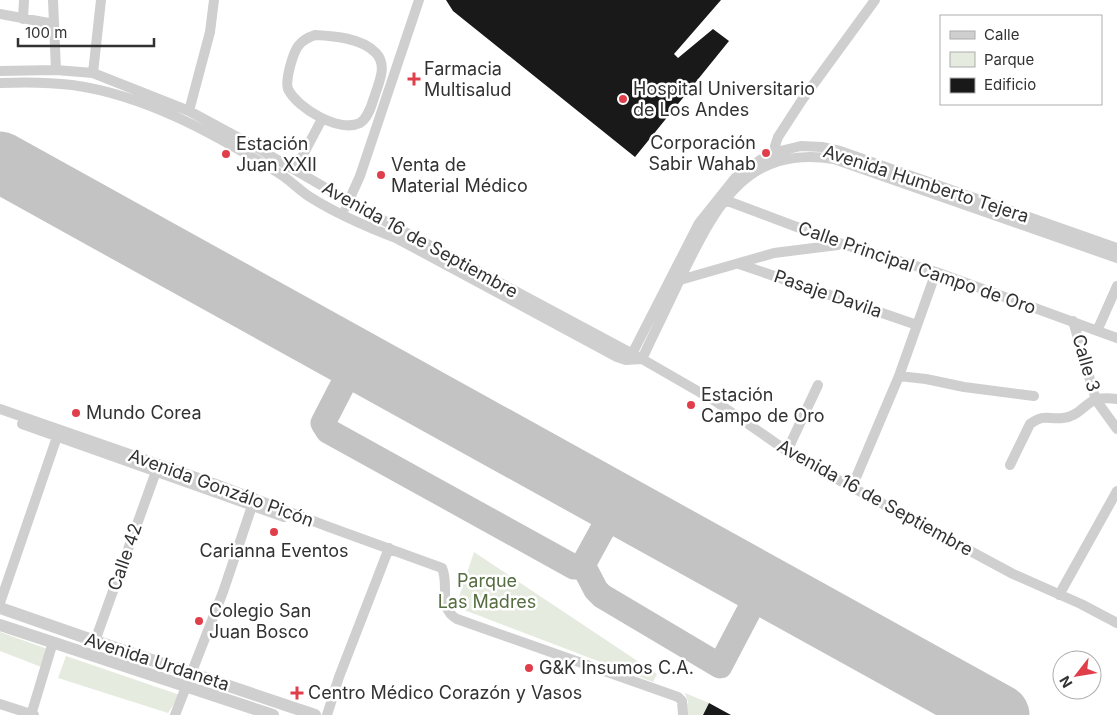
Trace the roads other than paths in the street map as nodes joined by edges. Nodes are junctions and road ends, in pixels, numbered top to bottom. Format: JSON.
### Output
{"nodes":[{"id":1,"x":24,"y":0,"type":"edge"},
{"id":2,"x":53,"y":0,"type":"edge"},
{"id":3,"x":102,"y":0,"type":"edge"},
{"id":4,"x":214,"y":0,"type":"edge"},
{"id":5,"x":419,"y":0,"type":"edge"},
{"id":6,"x":875,"y":0,"type":"edge"},
{"id":7,"x":0,"y":14,"type":"edge"},
{"id":8,"x":23,"y":19,"type":"junction"},
{"id":9,"x":54,"y":24,"type":"junction"},
{"id":10,"x":56,"y":70,"type":"junction"},
{"id":11,"x":0,"y":71,"type":"edge"},
{"id":12,"x":93,"y":73,"type":"junction"},
{"id":13,"x":0,"y":83,"type":"edge"},
{"id":14,"x":188,"y":111,"type":"junction"},
{"id":15,"x":322,"y":119,"type":"junction"},
{"id":16,"x":776,"y":152,"type":"junction"},
{"id":17,"x":295,"y":170,"type":"junction"},
{"id":18,"x":721,"y":199,"type":"junction"},
{"id":19,"x":349,"y":201,"type":"junction"},
{"id":20,"x":342,"y":214,"type":"junction"},
{"id":21,"x":842,"y":244,"type":"junction"},
{"id":22,"x":1117,"y":248,"type":"edge"},
{"id":23,"x":1117,"y":258,"type":"edge"},
{"id":24,"x":739,"y":264,"type":"junction"},
{"id":25,"x":936,"y":272,"type":"junction"},
{"id":26,"x":680,"y":280,"type":"junction"},
{"id":27,"x":1117,"y":286,"type":"edge"},
{"id":28,"x":1073,"y":321,"type":"junction"},
{"id":29,"x":917,"y":325,"type":"junction"},
{"id":30,"x":1097,"y":331,"type":"junction"},
{"id":31,"x":1117,"y":338,"type":"edge"},
{"id":32,"x":637,"y":356,"type":"junction"},
{"id":33,"x":899,"y":376,"type":"junction"},
{"id":34,"x":818,"y":385,"type":"dead end"},
{"id":35,"x":1034,"y":396,"type":"dead end"},
{"id":36,"x":1117,"y":399,"type":"edge"},
{"id":37,"x":1096,"y":400,"type":"junction"},
{"id":38,"x":0,"y":409,"type":"edge"},
{"id":39,"x":0,"y":416,"type":"edge"},
{"id":40,"x":1117,"y":429,"type":"edge"},
{"id":41,"x":58,"y":433,"type":"junction"},
{"id":42,"x":787,"y":451,"type":"junction"},
{"id":43,"x":1010,"y":465,"type":"dead end"},
{"id":44,"x":157,"y":468,"type":"junction"},
{"id":45,"x":852,"y":487,"type":"junction"},
{"id":46,"x":1117,"y":491,"type":"edge"},
{"id":47,"x":253,"y":502,"type":"junction"},
{"id":48,"x":388,"y":551,"type":"junction"},
{"id":49,"x":1059,"y":595,"type":"junction"},
{"id":50,"x":0,"y":603,"type":"edge"},
{"id":51,"x":0,"y":608,"type":"edge"},
{"id":52,"x":1117,"y":623,"type":"edge"},
{"id":53,"x":0,"y":625,"type":"edge"},
{"id":54,"x":53,"y":642,"type":"junction"},
{"id":55,"x":95,"y":642,"type":"junction"},
{"id":56,"x":191,"y":673,"type":"junction"},
{"id":57,"x":186,"y":686,"type":"junction"},
{"id":58,"x":0,"y":704,"type":"edge"},
{"id":59,"x":682,"y":710,"type":"edge"},
{"id":60,"x":32,"y":715,"type":"edge"},
{"id":61,"x":175,"y":715,"type":"edge"},
{"id":62,"x":272,"y":715,"type":"edge"},
{"id":63,"x":315,"y":715,"type":"edge"},
{"id":64,"x":327,"y":715,"type":"edge"}],
"edges":[{"from":1,"to":8,"type":"street"},
{"from":2,"to":9,"type":"street"},
{"from":3,"to":12,"type":"street"},
{"from":4,"to":14,"type":"street"},
{"from":5,"to":19,"type":"street"},
{"from":6,"to":16,"type":"street"},
{"from":7,"to":8,"type":"street"},
{"from":8,"to":9,"type":"street"},
{"from":9,"to":10,"type":"street"},
{"from":10,"to":11,"type":"street","name":"Avenida 16 de Septiembre"},
{"from":10,"to":12,"type":"street","name":"Avenida 16 de Septiembre"},
{"from":12,"to":14,"type":"street","name":"Avenida 16 de Septiembre"},
{"from":13,"to":20,"type":"street","name":"Avenida 16 de Septiembre"},
{"from":14,"to":17,"type":"street","name":"Avenida 16 de Septiembre"},
{"from":15,"to":15,"type":"street"},
{"from":15,"to":17,"type":"street"},
{"from":16,"to":18,"type":"street","name":"Avenida Humberto Tejera"},
{"from":16,"to":22,"type":"street","name":"Avenida Humberto Tejera"},
{"from":17,"to":19,"type":"street","name":"Avenida 16 de Septiembre"},
{"from":18,"to":21,"type":"street","name":"Calle Principal Campo de Oro"},
{"from":18,"to":23,"type":"street","name":"Avenida Humberto Tejera"},
{"from":18,"to":26,"type":"street","name":"Avenida Humberto Tejera"},
{"from":18,"to":32,"type":"street","name":"Avenida Humberto Tejera"},
{"from":19,"to":20,"type":"street"},
{"from":19,"to":32,"type":"street","name":"Avenida 16 de Septiembre"},
{"from":20,"to":32,"type":"street","name":"Avenida 16 de Septiembre"},
{"from":21,"to":24,"type":"street"},
{"from":21,"to":25,"type":"street","name":"Calle Principal Campo de Oro"},
{"from":24,"to":26,"type":"street"},
{"from":24,"to":29,"type":"street","name":"Pasaje Davila"},
{"from":25,"to":28,"type":"street","name":"Calle Principal Campo de Oro"},
{"from":25,"to":29,"type":"street"},
{"from":26,"to":32,"type":"street","name":"Avenida Humberto Tejera"},
{"from":27,"to":30,"type":"street"},
{"from":28,"to":30,"type":"street","name":"Calle Principal Campo de Oro"},
{"from":28,"to":37,"type":"street","name":"Calle 3"},
{"from":29,"to":33,"type":"street"},
{"from":30,"to":31,"type":"street","name":"Calle Principal Campo de Oro"},
{"from":32,"to":42,"type":"street","name":"Avenida 16 de Septiembre"},
{"from":33,"to":35,"type":"street"},
{"from":33,"to":45,"type":"street"},
{"from":34,"to":42,"type":"street"},
{"from":36,"to":37,"type":"street"},
{"from":37,"to":40,"type":"street","name":"Calle 3"},
{"from":37,"to":43,"type":"street"},
{"from":38,"to":41,"type":"street","name":"Avenida Gonzálo Picón"},
{"from":39,"to":41,"type":"street","name":"Avenida Gonzálo Picón"},
{"from":41,"to":44,"type":"street","name":"Avenida Gonzálo Picón"},
{"from":41,"to":50,"type":"street"},
{"from":42,"to":45,"type":"street","name":"Avenida 16 de Septiembre"},
{"from":44,"to":47,"type":"street","name":"Avenida Gonzálo Picón"},
{"from":44,"to":55,"type":"street","name":"Calle 42"},
{"from":45,"to":49,"type":"street","name":"Avenida 16 de Septiembre"},
{"from":46,"to":49,"type":"street"},
{"from":47,"to":48,"type":"street","name":"Avenida Gonzálo Picón"},
{"from":47,"to":56,"type":"street"},
{"from":48,"to":59,"type":"street","name":"Avenida Gonzálo Picón"},
{"from":48,"to":64,"type":"street"},
{"from":49,"to":52,"type":"street","name":"Avenida 16 de Septiembre"},
{"from":51,"to":55,"type":"street","name":"Avenida Urdaneta"},
{"from":53,"to":54,"type":"street","name":"Avenida Urdaneta"},
{"from":54,"to":57,"type":"street","name":"Avenida Urdaneta"},
{"from":54,"to":60,"type":"street"},
{"from":55,"to":56,"type":"street","name":"Avenida Urdaneta"},
{"from":56,"to":57,"type":"street"},
{"from":56,"to":63,"type":"street","name":"Avenida Urdaneta"},
{"from":57,"to":61,"type":"street"},
{"from":57,"to":62,"type":"street","name":"Avenida Urdaneta"},
{"from":58,"to":60,"type":"street"}]}
